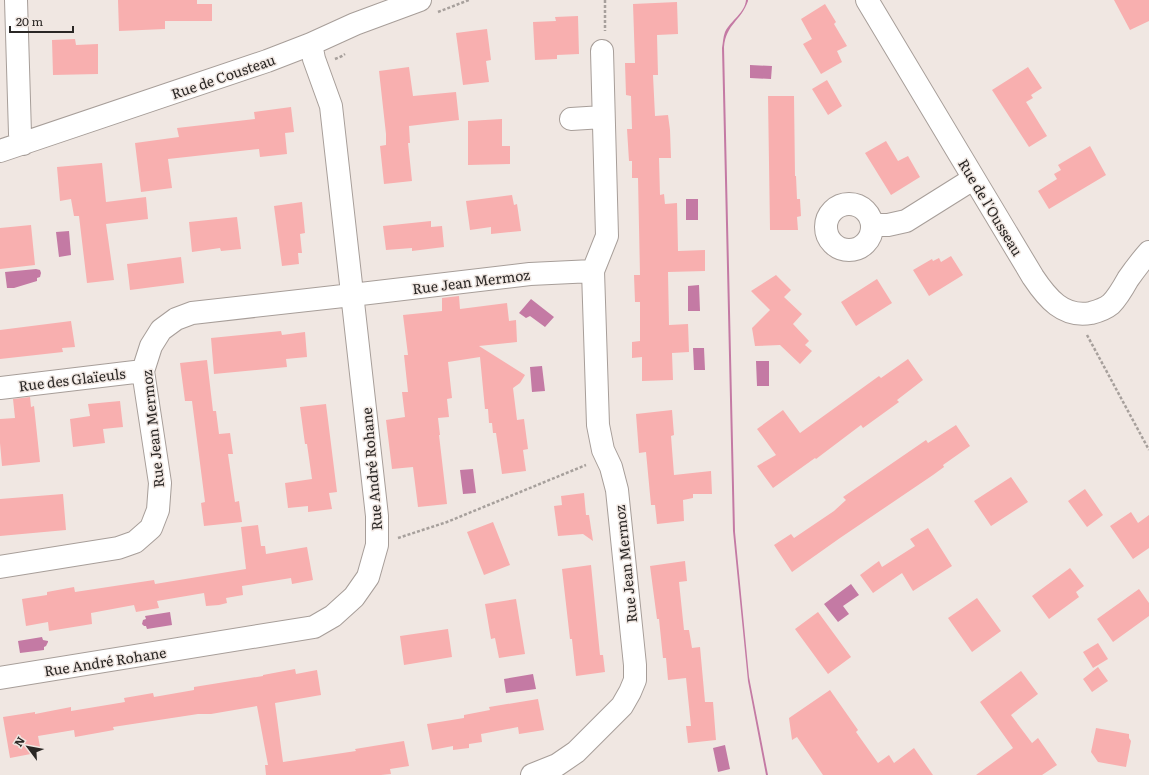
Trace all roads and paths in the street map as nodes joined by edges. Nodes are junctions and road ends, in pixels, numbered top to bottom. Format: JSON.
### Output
{"nodes":[{"id":1,"x":16,"y":0,"type":"edge"},
{"id":2,"x":420,"y":0,"type":"edge"},
{"id":3,"x":605,"y":0,"type":"edge"},
{"id":4,"x":867,"y":0,"type":"edge"},
{"id":5,"x":311,"y":44,"type":"junction"},
{"id":6,"x":602,"y":51,"type":"joint"},
{"id":7,"x":603,"y":117,"type":"junction"},
{"id":8,"x":571,"y":119,"type":"dead end"},
{"id":9,"x":23,"y":144,"type":"junction"},
{"id":10,"x":0,"y":151,"type":"edge"},
{"id":11,"x":973,"y":179,"type":"junction"},
{"id":12,"x":873,"y":225,"type":"dead end"},
{"id":13,"x":1149,"y":252,"type":"edge"},
{"id":14,"x":593,"y":271,"type":"junction"},
{"id":15,"x":352,"y":296,"type":"junction"},
{"id":16,"x":1073,"y":312,"type":"junction"},
{"id":17,"x":144,"y":371,"type":"junction"},
{"id":18,"x":0,"y":388,"type":"edge"},
{"id":19,"x":1149,"y":450,"type":"edge"},
{"id":20,"x":606,"y":456,"type":"junction"},
{"id":21,"x":377,"y":545,"type":"junction"},
{"id":22,"x":0,"y":567,"type":"edge"},
{"id":23,"x":0,"y":678,"type":"edge"},
{"id":24,"x":532,"y":775,"type":"edge"}],
"edges":[{"from":1,"to":9,"type":"street"},
{"from":2,"to":5,"type":"street","name":"Rue de Cousteau"},
{"from":3,"to":6,"type":"path"},
{"from":4,"to":11,"type":"street","name":"Rue de l'Ousseau"},
{"from":5,"to":9,"type":"street","name":"Rue de Cousteau"},
{"from":5,"to":15,"type":"street","name":"Rue André Rohane"},
{"from":6,"to":7,"type":"street"},
{"from":7,"to":8,"type":"street"},
{"from":7,"to":14,"type":"street"},
{"from":9,"to":10,"type":"street","name":"Rue de Cousteau"},
{"from":11,"to":12,"type":"street"},
{"from":11,"to":16,"type":"street","name":"Rue de l'Ousseau"},
{"from":13,"to":16,"type":"street","name":"Rue de l'Ousseau"},
{"from":14,"to":15,"type":"street","name":"Rue Jean Mermoz"},
{"from":14,"to":20,"type":"street","name":"Rue Jean Mermoz"},
{"from":15,"to":17,"type":"street","name":"Rue Jean Mermoz"},
{"from":15,"to":21,"type":"street","name":"Rue André Rohane"},
{"from":16,"to":19,"type":"path"},
{"from":17,"to":18,"type":"street","name":"Rue des Glaïeuls"},
{"from":17,"to":22,"type":"street","name":"Rue Jean Mermoz"},
{"from":20,"to":21,"type":"path"},
{"from":20,"to":24,"type":"street","name":"Rue Jean Mermoz"},
{"from":21,"to":23,"type":"street","name":"Rue André Rohane"}]}
